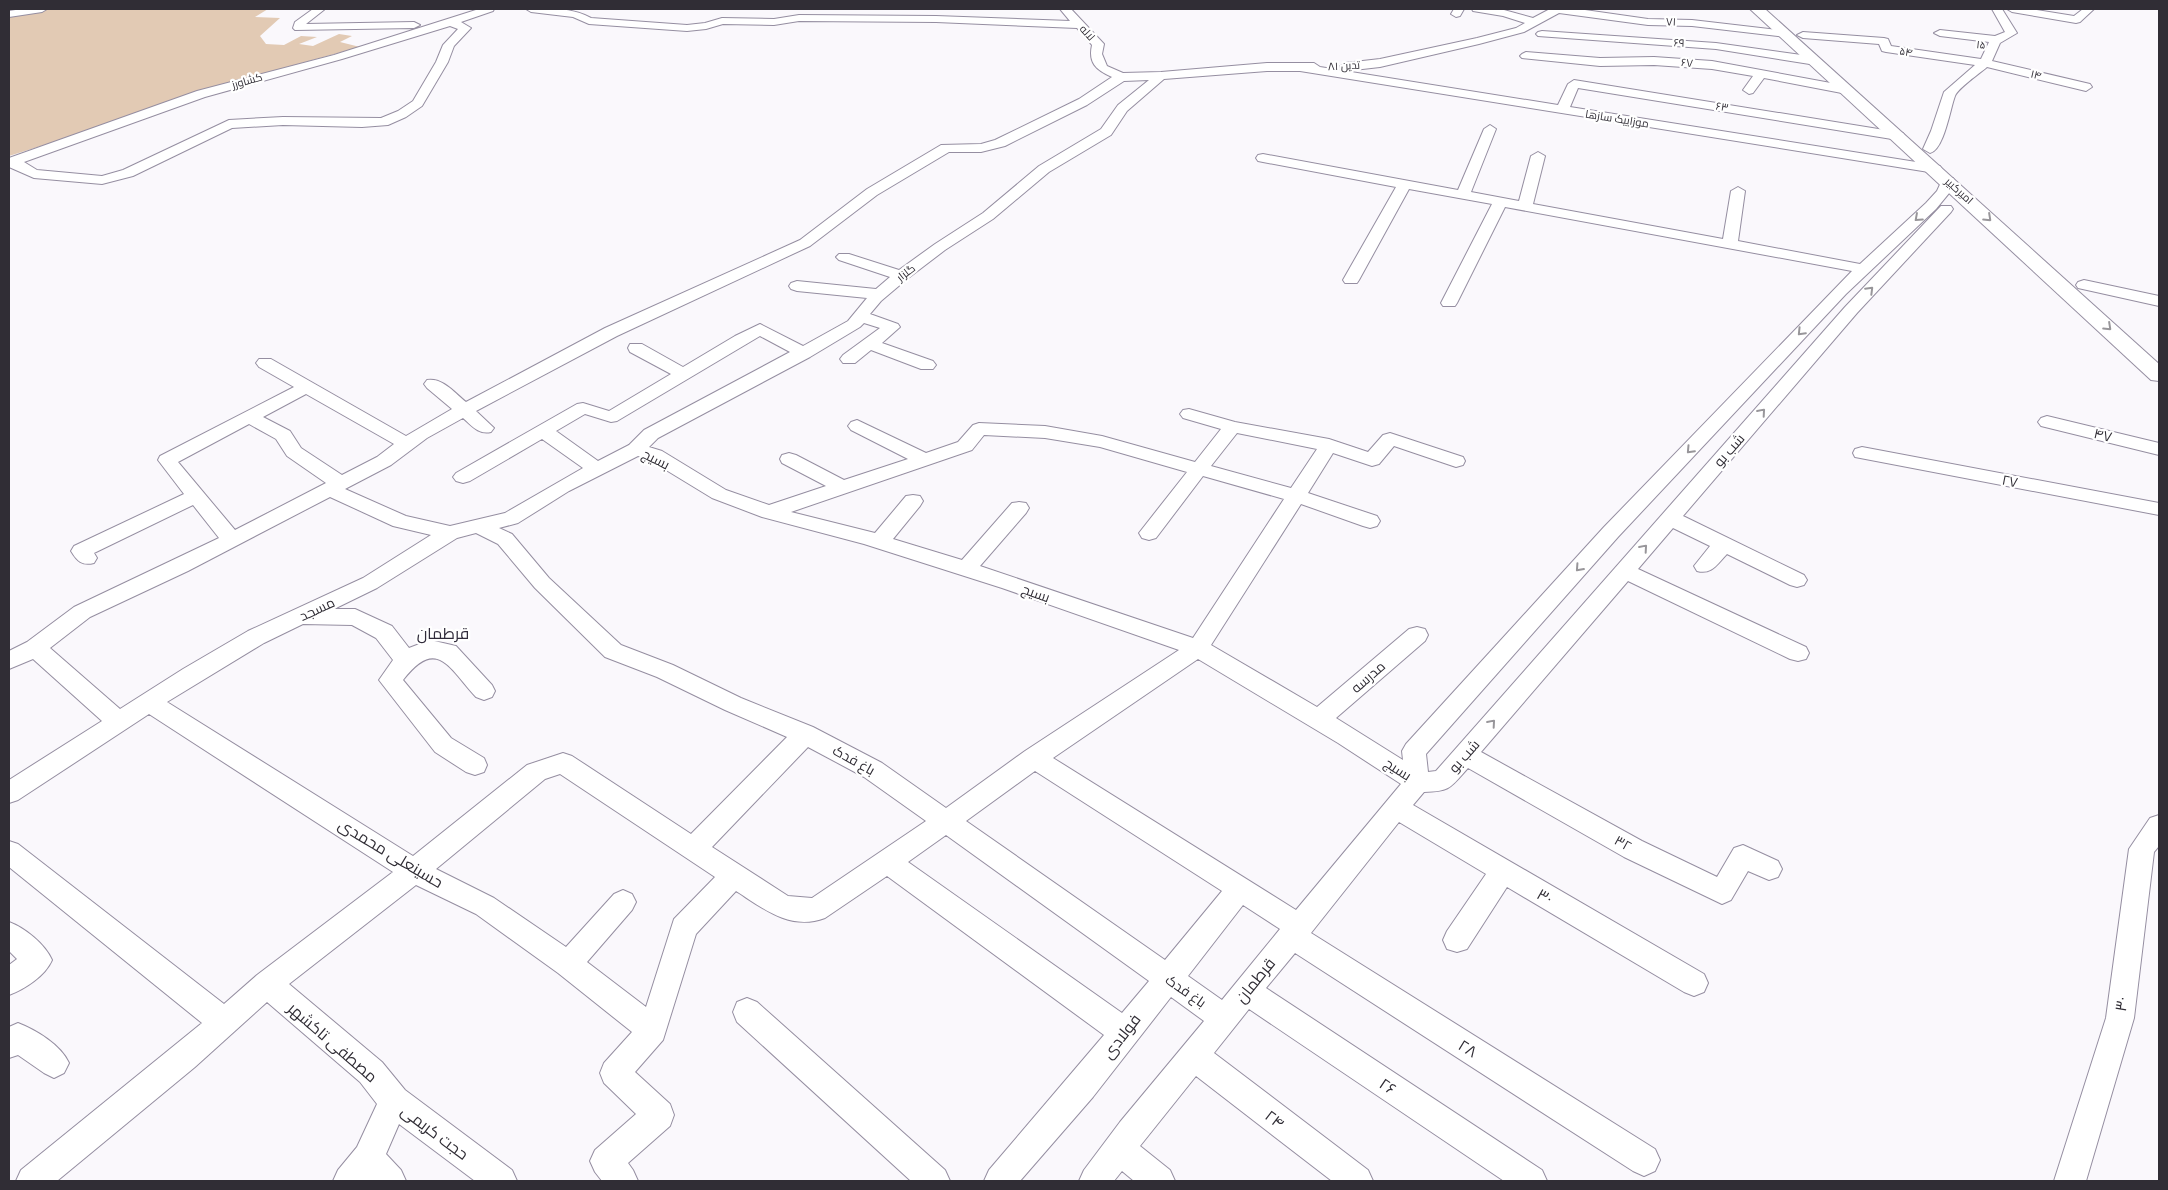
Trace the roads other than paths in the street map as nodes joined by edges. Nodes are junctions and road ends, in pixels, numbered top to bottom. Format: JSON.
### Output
{"nodes":[{"id":1,"x":42,"y":9,"type":"edge"},
{"id":2,"x":320,"y":9,"type":"edge"},
{"id":3,"x":489,"y":9,"type":"edge"},
{"id":4,"x":531,"y":9,"type":"edge"},
{"id":5,"x":535,"y":9,"type":"edge"},
{"id":6,"x":1065,"y":9,"type":"edge"},
{"id":7,"x":1477,"y":9,"type":"edge"},
{"id":8,"x":1557,"y":9,"type":"edge"},
{"id":9,"x":1757,"y":9,"type":"edge"},
{"id":10,"x":1773,"y":9,"type":"edge"},
{"id":11,"x":2012,"y":9,"type":"edge"},
{"id":12,"x":2089,"y":9,"type":"edge"},
{"id":13,"x":566,"y":10,"type":"edge"},
{"id":14,"x":1994,"y":10,"type":"edge"},
{"id":15,"x":9,"y":14,"type":"edge"},
{"id":16,"x":376,"y":14,"type":"dead end"},
{"id":17,"x":341,"y":17,"type":"dead end"},
{"id":18,"x":1534,"y":22,"type":"junction"},
{"id":19,"x":448,"y":23,"type":"junction"},
{"id":20,"x":1080,"y":25,"type":"junction"},
{"id":21,"x":358,"y":27,"type":"junction"},
{"id":22,"x":326,"y":28,"type":"junction"},
{"id":23,"x":1940,"y":33,"type":"dead end"},
{"id":24,"x":1542,"y":34,"type":"dead end"},
{"id":25,"x":1794,"y":34,"type":"junction"},
{"id":26,"x":1946,"y":51,"type":"dead end"},
{"id":27,"x":1990,"y":51,"type":"junction"},
{"id":28,"x":1526,"y":56,"type":"dead end"},
{"id":29,"x":1816,"y":61,"type":"junction"},
{"id":30,"x":1300,"y":67,"type":"junction"},
{"id":31,"x":1762,"y":73,"type":"junction"},
{"id":32,"x":1121,"y":76,"type":"junction"},
{"id":33,"x":1161,"y":76,"type":"junction"},
{"id":34,"x":2086,"y":87,"type":"dead end"},
{"id":35,"x":1749,"y":90,"type":"dead end"},
{"id":36,"x":1847,"y":90,"type":"junction"},
{"id":37,"x":1873,"y":106,"type":"junction"},
{"id":38,"x":1562,"y":110,"type":"junction"},
{"id":39,"x":1490,"y":129,"type":"dead end"},
{"id":40,"x":1898,"y":136,"type":"junction"},
{"id":41,"x":1930,"y":149,"type":"junction"},
{"id":42,"x":1538,"y":156,"type":"dead end"},
{"id":43,"x":1263,"y":158,"type":"dead end"},
{"id":44,"x":11,"y":163,"type":"edge"},
{"id":45,"x":1948,"y":181,"type":"junction"},
{"id":46,"x":1405,"y":184,"type":"junction"},
{"id":47,"x":1738,"y":191,"type":"dead end"},
{"id":48,"x":1463,"y":195,"type":"junction"},
{"id":49,"x":1500,"y":202,"type":"junction"},
{"id":50,"x":1525,"y":206,"type":"junction"},
{"id":51,"x":1730,"y":245,"type":"junction"},
{"id":52,"x":844,"y":257,"type":"dead end"},
{"id":53,"x":1864,"y":270,"type":"junction"},
{"id":54,"x":901,"y":276,"type":"junction"},
{"id":55,"x":1351,"y":280,"type":"dead end"},
{"id":56,"x":2084,"y":285,"type":"junction"},
{"id":57,"x":797,"y":286,"type":"dead end"},
{"id":58,"x":880,"y":294,"type":"junction"},
{"id":59,"x":2159,"y":301,"type":"edge"},
{"id":60,"x":1449,"y":303,"type":"dead end"},
{"id":61,"x":2111,"y":309,"type":"dead end"},
{"id":62,"x":860,"y":316,"type":"junction"},
{"id":63,"x":870,"y":344,"type":"junction"},
{"id":64,"x":636,"y":348,"type":"dead end"},
{"id":65,"x":804,"y":352,"type":"junction"},
{"id":66,"x":849,"y":359,"type":"dead end"},
{"id":67,"x":265,"y":363,"type":"dead end"},
{"id":68,"x":928,"y":365,"type":"dead end"},
{"id":69,"x":684,"y":374,"type":"junction"},
{"id":70,"x":2159,"y":374,"type":"edge"},
{"id":71,"x":433,"y":384,"type":"dead end"},
{"id":72,"x":306,"y":387,"type":"junction"},
{"id":73,"x":465,"y":411,"type":"junction"},
{"id":74,"x":1189,"y":414,"type":"dead end"},
{"id":75,"x":249,"y":417,"type":"junction"},
{"id":76,"x":2047,"y":422,"type":"dead end"},
{"id":77,"x":857,"y":426,"type":"dead end"},
{"id":78,"x":485,"y":428,"type":"dead end"},
{"id":79,"x":1232,"y":428,"type":"junction"},
{"id":80,"x":543,"y":431,"type":"junction"},
{"id":81,"x":407,"y":444,"type":"junction"},
{"id":82,"x":1329,"y":445,"type":"junction"},
{"id":83,"x":636,"y":449,"type":"junction"},
{"id":84,"x":2159,"y":449,"type":"edge"},
{"id":85,"x":1862,"y":453,"type":"dead end"},
{"id":86,"x":789,"y":459,"type":"dead end"},
{"id":87,"x":924,"y":459,"type":"junction"},
{"id":88,"x":1456,"y":461,"type":"dead end"},
{"id":89,"x":597,"y":469,"type":"junction"},
{"id":90,"x":1198,"y":469,"type":"junction"},
{"id":91,"x":464,"y":477,"type":"dead end"},
{"id":92,"x":334,"y":486,"type":"junction"},
{"id":93,"x":844,"y":488,"type":"junction"},
{"id":94,"x":196,"y":496,"type":"junction"},
{"id":95,"x":1296,"y":496,"type":"junction"},
{"id":96,"x":913,"y":501,"type":"dead end"},
{"id":97,"x":1019,"y":508,"type":"dead end"},
{"id":98,"x":2159,"y":509,"type":"edge"},
{"id":99,"x":769,"y":512,"type":"junction"},
{"id":100,"x":1670,"y":518,"type":"junction"},
{"id":101,"x":1370,"y":521,"type":"dead end"},
{"id":102,"x":478,"y":526,"type":"junction"},
{"id":103,"x":450,"y":533,"type":"junction"},
{"id":104,"x":1149,"y":533,"type":"dead end"},
{"id":105,"x":232,"y":540,"type":"junction"},
{"id":106,"x":880,"y":541,"type":"junction"},
{"id":107,"x":1724,"y":544,"type":"junction"},
{"id":108,"x":87,"y":558,"type":"dead end"},
{"id":109,"x":1704,"y":566,"type":"dead end"},
{"id":110,"x":966,"y":569,"type":"junction"},
{"id":111,"x":1624,"y":571,"type":"junction"},
{"id":112,"x":1797,"y":580,"type":"dead end"},
{"id":113,"x":300,"y":616,"type":"junction"},
{"id":114,"x":1417,"y":635,"type":"dead end"},
{"id":115,"x":35,"y":648,"type":"junction"},
{"id":116,"x":1198,"y":648,"type":"junction"},
{"id":117,"x":1798,"y":653,"type":"dead end"},
{"id":118,"x":406,"y":660,"type":"junction"},
{"id":119,"x":9,"y":661,"type":"edge"},
{"id":120,"x":484,"y":691,"type":"dead end"},
{"id":121,"x":148,"y":702,"type":"junction"},
{"id":122,"x":1319,"y":719,"type":"junction"},
{"id":123,"x":118,"y":721,"type":"junction"},
{"id":124,"x":805,"y":734,"type":"junction"},
{"id":125,"x":1464,"y":755,"type":"junction"},
{"id":126,"x":1034,"y":758,"type":"junction"},
{"id":127,"x":475,"y":765,"type":"dead end"},
{"id":128,"x":1417,"y":782,"type":"junction"},
{"id":129,"x":9,"y":793,"type":"edge"},
{"id":130,"x":1396,"y":808,"type":"junction"},
{"id":131,"x":947,"y":821,"type":"junction"},
{"id":132,"x":2159,"y":826,"type":"edge"},
{"id":133,"x":694,"y":848,"type":"junction"},
{"id":134,"x":9,"y":852,"type":"edge"},
{"id":135,"x":887,"y":861,"type":"junction"},
{"id":136,"x":1769,"y":869,"type":"dead end"},
{"id":137,"x":414,"y":871,"type":"junction"},
{"id":138,"x":1503,"y":871,"type":"junction"},
{"id":139,"x":734,"y":875,"type":"junction"},
{"id":140,"x":1240,"y":889,"type":"junction"},
{"id":141,"x":623,"y":902,"type":"dead end"},
{"id":142,"x":1295,"y":931,"type":"junction"},
{"id":143,"x":9,"y":934,"type":"edge"},
{"id":144,"x":1457,"y":940,"type":"dead end"},
{"id":145,"x":568,"y":964,"type":"junction"},
{"id":146,"x":1168,"y":978,"type":"junction"},
{"id":147,"x":9,"y":982,"type":"edge"},
{"id":148,"x":1694,"y":983,"type":"dead end"},
{"id":149,"x":267,"y":984,"type":"junction"},
{"id":150,"x":1246,"y":991,"type":"junction"},
{"id":151,"x":747,"y":1012,"type":"dead end"},
{"id":152,"x":1224,"y":1018,"type":"junction"},
{"id":153,"x":224,"y":1022,"type":"junction"},
{"id":154,"x":653,"y":1030,"type":"junction"},
{"id":155,"x":1124,"y":1032,"type":"junction"},
{"id":156,"x":9,"y":1044,"type":"edge"},
{"id":157,"x":1194,"y":1056,"type":"junction"},
{"id":158,"x":54,"y":1063,"type":"dead end"},
{"id":159,"x":394,"y":1100,"type":"junction"},
{"id":160,"x":1119,"y":1149,"type":"junction"},
{"id":161,"x":1644,"y":1160,"type":"dead end"},
{"id":162,"x":359,"y":1170,"type":"edge"},
{"id":163,"x":32,"y":1181,"type":"edge"},
{"id":164,"x":390,"y":1181,"type":"edge"},
{"id":165,"x":500,"y":1181,"type":"edge"},
{"id":166,"x":622,"y":1181,"type":"edge"},
{"id":167,"x":934,"y":1181,"type":"edge"},
{"id":168,"x":1000,"y":1181,"type":"edge"},
{"id":169,"x":1095,"y":1181,"type":"edge"},
{"id":170,"x":1159,"y":1181,"type":"edge"},
{"id":171,"x":1357,"y":1181,"type":"edge"},
{"id":172,"x":1530,"y":1181,"type":"edge"},
{"id":173,"x":2070,"y":1181,"type":"edge"}],
"edges":[{"from":1,"to":15,"type":"street"},
{"from":2,"to":22,"type":"street"},
{"from":3,"to":19,"type":"street","name":"کشاورز"},
{"from":4,"to":5,"type":"street"},
{"from":5,"to":13,"type":"street"},
{"from":6,"to":20,"type":"street","name":"لاله"},
{"from":7,"to":18,"type":"street"},
{"from":8,"to":18,"type":"street","name":"تدین ۸۱"},
{"from":8,"to":25,"type":"street","name":"۷۱"},
{"from":9,"to":25,"type":"main road","name":"امیرکبیر"},
{"from":10,"to":25,"type":"main road","name":"امیرکبیر"},
{"from":11,"to":12,"type":"street"},
{"from":13,"to":20,"type":"street"},
{"from":14,"to":27,"type":"street"},
{"from":16,"to":21,"type":"street"},
{"from":17,"to":22,"type":"street"},
{"from":18,"to":30,"type":"street","name":"تدین ۸۱"},
{"from":19,"to":21,"type":"street"},
{"from":19,"to":44,"type":"street","name":"کشاورز"},
{"from":19,"to":44,"type":"street"},
{"from":20,"to":32,"type":"street","name":"لاله"},
{"from":21,"to":22,"type":"street"},
{"from":23,"to":27,"type":"street","name":"۱۵"},
{"from":24,"to":29,"type":"street","name":"۶۹"},
{"from":25,"to":27,"type":"street","name":"۵۴"},
{"from":25,"to":29,"type":"main road","name":"امیرکبیر"},
{"from":25,"to":37,"type":"main road","name":"امیرکبیر"},
{"from":26,"to":27,"type":"street"},
{"from":27,"to":34,"type":"street","name":"۱۴"},
{"from":27,"to":41,"type":"street"},
{"from":28,"to":31,"type":"street","name":"۶۷"},
{"from":29,"to":36,"type":"main road","name":"امیرکبیر"},
{"from":30,"to":33,"type":"street","name":"تدین ۸۱"},
{"from":30,"to":38,"type":"street","name":"موزاییک سازها"},
{"from":31,"to":35,"type":"street"},
{"from":31,"to":36,"type":"street","name":"۶۷"},
{"from":32,"to":33,"type":"street","name":"تدین ۸۱"},
{"from":32,"to":73,"type":"street"},
{"from":33,"to":54,"type":"street","name":"گلزار"},
{"from":36,"to":37,"type":"main road","name":"امیرکبیر"},
{"from":37,"to":40,"type":"main road","name":"امیرکبیر"},
{"from":37,"to":41,"type":"main road","name":"امیرکبیر"},
{"from":38,"to":40,"type":"street","name":"۶۳"},
{"from":38,"to":45,"type":"street","name":"موزاییک سازها"},
{"from":39,"to":48,"type":"street"},
{"from":40,"to":45,"type":"main road","name":"امیرکبیر"},
{"from":41,"to":56,"type":"main road","name":"امیرکبیر"},
{"from":42,"to":50,"type":"street"},
{"from":43,"to":46,"type":"street"},
{"from":45,"to":53,"type":"street","name":"شب بو","one_way":true},
{"from":45,"to":70,"type":"main road","name":"امیرکبیر","one_way":true},
{"from":100,"to":45,"type":"street","name":"شب بو","one_way":true},
{"from":46,"to":48,"type":"street"},
{"from":46,"to":55,"type":"street"},
{"from":47,"to":51,"type":"street"},
{"from":48,"to":49,"type":"street"},
{"from":49,"to":50,"type":"street"},
{"from":49,"to":60,"type":"street"},
{"from":50,"to":51,"type":"street"},
{"from":51,"to":53,"type":"street"},
{"from":52,"to":54,"type":"street"},
{"from":53,"to":128,"type":"street","name":"شب بو","one_way":true},
{"from":54,"to":58,"type":"street","name":"گلزار"},
{"from":56,"to":59,"type":"street"},
{"from":56,"to":61,"type":"main road","name":"امیرکبیر"},
{"from":57,"to":58,"type":"street"},
{"from":58,"to":62,"type":"street","name":"گلزار"},
{"from":62,"to":63,"type":"street"},
{"from":62,"to":65,"type":"street","name":"گلزار"},
{"from":63,"to":66,"type":"street"},
{"from":63,"to":68,"type":"street"},
{"from":64,"to":69,"type":"street"},
{"from":65,"to":69,"type":"street"},
{"from":65,"to":83,"type":"street","name":"گلزار"},
{"from":67,"to":72,"type":"street"},
{"from":69,"to":80,"type":"street"},
{"from":71,"to":73,"type":"street"},
{"from":72,"to":75,"type":"street"},
{"from":72,"to":81,"type":"street"},
{"from":73,"to":78,"type":"street"},
{"from":73,"to":81,"type":"street"},
{"from":74,"to":79,"type":"street"},
{"from":75,"to":92,"type":"street"},
{"from":75,"to":94,"type":"street"},
{"from":76,"to":84,"type":"street","name":"۴۷"},
{"from":77,"to":87,"type":"street"},
{"from":79,"to":82,"type":"street"},
{"from":79,"to":90,"type":"street"},
{"from":80,"to":89,"type":"street"},
{"from":80,"to":91,"type":"street"},
{"from":81,"to":92,"type":"street"},
{"from":82,"to":88,"type":"street"},
{"from":82,"to":95,"type":"street"},
{"from":83,"to":89,"type":"street","name":"مسجد"},
{"from":83,"to":99,"type":"street","name":"بسیج"},
{"from":85,"to":98,"type":"street","name":"۲۷"},
{"from":86,"to":93,"type":"street"},
{"from":87,"to":90,"type":"street"},
{"from":87,"to":93,"type":"street"},
{"from":89,"to":102,"type":"street","name":"مسجد"},
{"from":90,"to":95,"type":"street"},
{"from":90,"to":104,"type":"street"},
{"from":92,"to":103,"type":"street"},
{"from":92,"to":105,"type":"street"},
{"from":93,"to":99,"type":"street"},
{"from":94,"to":105,"type":"street"},
{"from":94,"to":108,"type":"street"},
{"from":95,"to":101,"type":"street"},
{"from":95,"to":116,"type":"street"},
{"from":96,"to":106,"type":"street"},
{"from":97,"to":110,"type":"street"},
{"from":99,"to":106,"type":"street","name":"بسیج"},
{"from":100,"to":107,"type":"street"},
{"from":111,"to":100,"type":"street","name":"شب بو","one_way":true},
{"from":102,"to":103,"type":"street","name":"مسجد"},
{"from":102,"to":124,"type":"street","name":"باغ فدک"},
{"from":103,"to":113,"type":"street","name":"مسجد"},
{"from":105,"to":115,"type":"street"},
{"from":106,"to":110,"type":"street","name":"بسیج"},
{"from":107,"to":109,"type":"street"},
{"from":107,"to":112,"type":"street"},
{"from":110,"to":116,"type":"street","name":"بسیج"},
{"from":111,"to":117,"type":"street"},
{"from":125,"to":111,"type":"street","name":"شب بو","one_way":true},
{"from":113,"to":118,"type":"street"},
{"from":113,"to":121,"type":"street","name":"مسجد"},
{"from":114,"to":122,"type":"street","name":"مدرسه"},
{"from":115,"to":119,"type":"street"},
{"from":115,"to":123,"type":"street"},
{"from":116,"to":122,"type":"street","name":"بسیج"},
{"from":116,"to":126,"type":"street"},
{"from":118,"to":120,"type":"street"},
{"from":118,"to":127,"type":"street"},
{"from":121,"to":123,"type":"street","name":"مسجد"},
{"from":121,"to":137,"type":"street","name":"حسینعلی محمدی"},
{"from":122,"to":128,"type":"street","name":"بسیج"},
{"from":123,"to":129,"type":"street","name":"مسجد"},
{"from":124,"to":131,"type":"street","name":"باغ فدک"},
{"from":124,"to":133,"type":"street"},
{"from":125,"to":128,"type":"street","name":"شب بو"},
{"from":125,"to":136,"type":"street","name":"۳۲"},
{"from":126,"to":131,"type":"street"},
{"from":126,"to":140,"type":"street","name":"۲۸"},
{"from":128,"to":130,"type":"street","name":"قرطمان"},
{"from":130,"to":138,"type":"street","name":"۳۰"},
{"from":130,"to":142,"type":"street","name":"قرطمان"},
{"from":131,"to":135,"type":"street"},
{"from":131,"to":146,"type":"street","name":"باغ فدک"},
{"from":132,"to":173,"type":"street","name":"۳۰"},
{"from":133,"to":137,"type":"street"},
{"from":133,"to":139,"type":"street"},
{"from":134,"to":153,"type":"street"},
{"from":135,"to":139,"type":"street"},
{"from":135,"to":155,"type":"street"},
{"from":137,"to":145,"type":"street","name":"حسینعلی محمدی"},
{"from":137,"to":149,"type":"street"},
{"from":138,"to":144,"type":"street"},
{"from":138,"to":148,"type":"street","name":"۳۰"},
{"from":139,"to":154,"type":"street"},
{"from":140,"to":142,"type":"street","name":"۲۸"},
{"from":140,"to":146,"type":"street","name":"فولادی"},
{"from":141,"to":145,"type":"street"},
{"from":142,"to":150,"type":"street","name":"قرطمان"},
{"from":142,"to":161,"type":"street","name":"۲۸"},
{"from":143,"to":147,"type":"street"},
{"from":145,"to":154,"type":"street","name":"حسینعلی محمدی"},
{"from":146,"to":152,"type":"street","name":"باغ فدک"},
{"from":146,"to":155,"type":"street","name":"فولادی"},
{"from":149,"to":153,"type":"street"},
{"from":149,"to":159,"type":"street","name":"مصطفی تاکشهر"},
{"from":150,"to":152,"type":"street","name":"قرطمان"},
{"from":150,"to":172,"type":"street","name":"۲۶"},
{"from":151,"to":167,"type":"street"},
{"from":152,"to":157,"type":"street","name":"قرطمان"},
{"from":153,"to":163,"type":"street"},
{"from":154,"to":166,"type":"street"},
{"from":155,"to":168,"type":"street","name":"فولادی"},
{"from":156,"to":158,"type":"street"},
{"from":157,"to":160,"type":"street","name":"قرطمان"},
{"from":157,"to":171,"type":"street","name":"۲۴"},
{"from":159,"to":162,"type":"street"},
{"from":159,"to":165,"type":"street","name":"حجت کریمی"},
{"from":160,"to":169,"type":"street","name":"قرطمان"},
{"from":160,"to":170,"type":"street"},
{"from":162,"to":164,"type":"street"}]}
